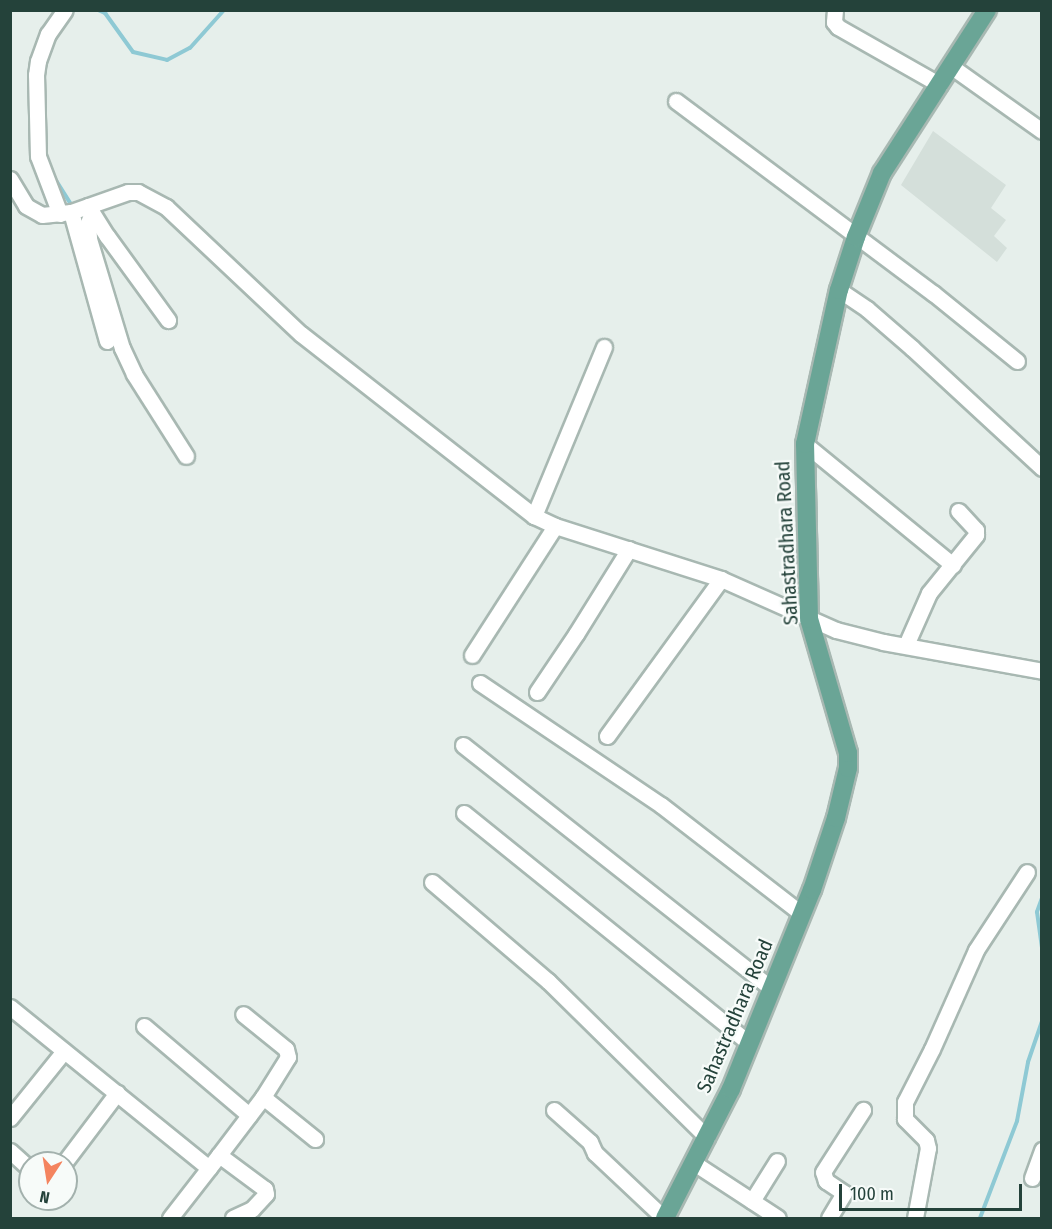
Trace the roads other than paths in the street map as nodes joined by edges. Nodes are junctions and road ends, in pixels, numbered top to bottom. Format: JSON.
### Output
{"nodes":[{"id":1,"x":65,"y":10,"type":"edge"},
{"id":2,"x":835,"y":10,"type":"edge"},
{"id":3,"x":987,"y":10,"type":"edge"},
{"id":4,"x":952,"y":67,"type":"junction"},
{"id":5,"x":940,"y":85,"type":"junction"},
{"id":6,"x":676,"y":101,"type":"dead end"},
{"id":7,"x":1041,"y":130,"type":"edge"},
{"id":8,"x":10,"y":179,"type":"edge"},
{"id":9,"x":78,"y":211,"type":"junction"},
{"id":10,"x":856,"y":237,"type":"junction"},
{"id":11,"x":839,"y":290,"type":"junction"},
{"id":12,"x":168,"y":320,"type":"dead end"},
{"id":13,"x":107,"y":341,"type":"dead end"},
{"id":14,"x":604,"y":347,"type":"dead end"},
{"id":15,"x":1017,"y":362,"type":"dead end"},
{"id":16,"x":805,"y":444,"type":"junction"},
{"id":17,"x":186,"y":456,"type":"dead end"},
{"id":18,"x":1041,"y":468,"type":"edge"},
{"id":19,"x":958,"y":511,"type":"dead end"},
{"id":20,"x":534,"y":516,"type":"junction"},
{"id":21,"x":555,"y":526,"type":"junction"},
{"id":22,"x":629,"y":549,"type":"junction"},
{"id":23,"x":953,"y":565,"type":"junction"},
{"id":24,"x":721,"y":579,"type":"junction"},
{"id":25,"x":809,"y":619,"type":"junction"},
{"id":26,"x":906,"y":645,"type":"junction"},
{"id":27,"x":472,"y":656,"type":"dead end"},
{"id":28,"x":1041,"y":671,"type":"edge"},
{"id":29,"x":480,"y":683,"type":"dead end"},
{"id":30,"x":537,"y":692,"type":"dead end"},
{"id":31,"x":607,"y":736,"type":"dead end"},
{"id":32,"x":463,"y":745,"type":"dead end"},
{"id":33,"x":464,"y":813,"type":"dead end"},
{"id":34,"x":1027,"y":872,"type":"dead end"},
{"id":35,"x":432,"y":882,"type":"dead end"},
{"id":36,"x":802,"y":914,"type":"junction"},
{"id":37,"x":771,"y":988,"type":"junction"},
{"id":38,"x":11,"y":1008,"type":"edge"},
{"id":39,"x":243,"y":1014,"type":"dead end"},
{"id":40,"x":144,"y":1026,"type":"dead end"},
{"id":41,"x":749,"y":1043,"type":"junction"},
{"id":42,"x":64,"y":1051,"type":"junction"},
{"id":43,"x":117,"y":1093,"type":"junction"},
{"id":44,"x":263,"y":1097,"type":"junction"},
{"id":45,"x":554,"y":1110,"type":"dead end"},
{"id":46,"x":863,"y":1110,"type":"dead end"},
{"id":47,"x":249,"y":1115,"type":"junction"},
{"id":48,"x":10,"y":1118,"type":"edge"},
{"id":49,"x":707,"y":1137,"type":"junction"},
{"id":50,"x":315,"y":1139,"type":"dead end"},
{"id":51,"x":1041,"y":1150,"type":"edge"},
{"id":52,"x":73,"y":1151,"type":"edge"},
{"id":53,"x":219,"y":1155,"type":"junction"},
{"id":54,"x":777,"y":1161,"type":"dead end"},
{"id":55,"x":694,"y":1163,"type":"junction"},
{"id":56,"x":209,"y":1168,"type":"junction"},
{"id":57,"x":1032,"y":1178,"type":"dead end"},
{"id":58,"x":752,"y":1201,"type":"junction"},
{"id":59,"x":170,"y":1218,"type":"edge"},
{"id":60,"x":233,"y":1218,"type":"edge"},
{"id":61,"x":664,"y":1218,"type":"edge"},
{"id":62,"x":778,"y":1218,"type":"edge"},
{"id":63,"x":829,"y":1218,"type":"edge"},
{"id":64,"x":915,"y":1218,"type":"edge"}],
"edges":[{"from":1,"to":9,"type":"street"},
{"from":2,"to":5,"type":"street"},
{"from":3,"to":4,"type":"main road","name":"Sahastradhara Road"},
{"from":4,"to":5,"type":"main road","name":"Sahastradhara Road"},
{"from":4,"to":7,"type":"street"},
{"from":5,"to":10,"type":"main road","name":"Sahastradhara Road"},
{"from":6,"to":10,"type":"street"},
{"from":8,"to":9,"type":"street"},
{"from":9,"to":12,"type":"street"},
{"from":9,"to":13,"type":"street"},
{"from":9,"to":17,"type":"street"},
{"from":9,"to":20,"type":"street"},
{"from":10,"to":11,"type":"main road","name":"Sahastradhara Road"},
{"from":10,"to":15,"type":"street"},
{"from":11,"to":16,"type":"main road","name":"Sahastradhara Road"},
{"from":11,"to":18,"type":"street"},
{"from":14,"to":20,"type":"street"},
{"from":16,"to":23,"type":"street"},
{"from":16,"to":25,"type":"main road","name":"Sahastradhara Road"},
{"from":19,"to":23,"type":"street"},
{"from":20,"to":21,"type":"street"},
{"from":21,"to":22,"type":"street"},
{"from":21,"to":27,"type":"street"},
{"from":22,"to":24,"type":"street"},
{"from":22,"to":30,"type":"street"},
{"from":23,"to":26,"type":"street"},
{"from":24,"to":25,"type":"street"},
{"from":24,"to":31,"type":"street"},
{"from":25,"to":26,"type":"street"},
{"from":25,"to":36,"type":"main road","name":"Sahastradhara Road"},
{"from":26,"to":28,"type":"street"},
{"from":29,"to":36,"type":"street"},
{"from":32,"to":37,"type":"street"},
{"from":33,"to":41,"type":"street"},
{"from":34,"to":64,"type":"street"},
{"from":35,"to":49,"type":"street"},
{"from":36,"to":37,"type":"main road","name":"Sahastradhara Road"},
{"from":37,"to":41,"type":"main road","name":"Sahastradhara Road"},
{"from":38,"to":42,"type":"street"},
{"from":39,"to":44,"type":"street"},
{"from":40,"to":47,"type":"street"},
{"from":41,"to":49,"type":"main road","name":"Sahastradhara Road"},
{"from":42,"to":43,"type":"street"},
{"from":42,"to":48,"type":"street"},
{"from":43,"to":52,"type":"street"},
{"from":43,"to":56,"type":"street"},
{"from":44,"to":47,"type":"street"},
{"from":44,"to":50,"type":"street"},
{"from":45,"to":61,"type":"street"},
{"from":46,"to":63,"type":"street"},
{"from":47,"to":53,"type":"street"},
{"from":49,"to":55,"type":"main road","name":"Sahastradhara Road"},
{"from":51,"to":57,"type":"street"},
{"from":53,"to":56,"type":"street"},
{"from":53,"to":60,"type":"street"},
{"from":54,"to":58,"type":"street"},
{"from":55,"to":58,"type":"street"},
{"from":55,"to":61,"type":"main road","name":"Sahastradhara Road"},
{"from":56,"to":59,"type":"street"},
{"from":58,"to":62,"type":"street"}]}
